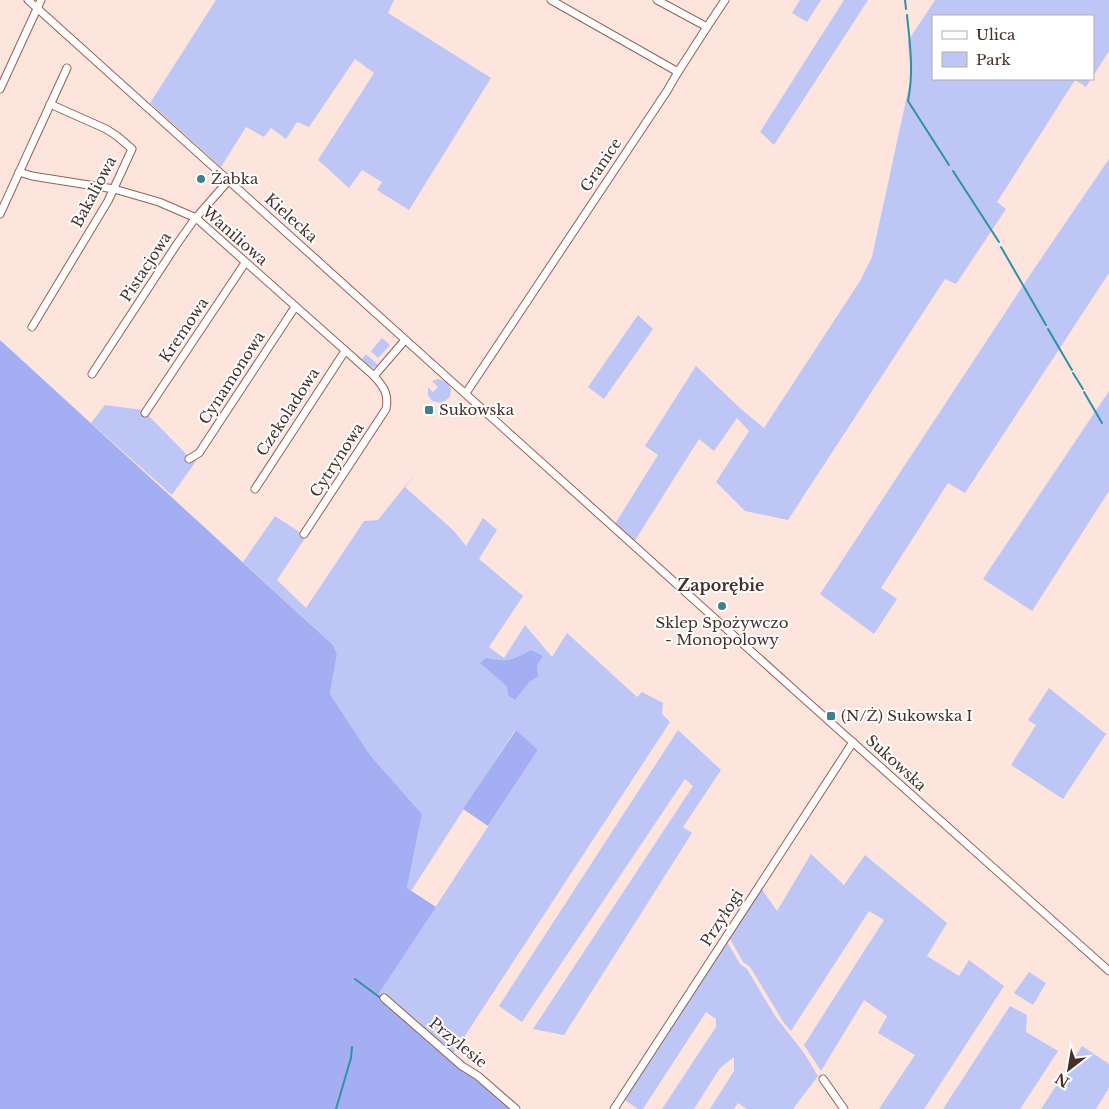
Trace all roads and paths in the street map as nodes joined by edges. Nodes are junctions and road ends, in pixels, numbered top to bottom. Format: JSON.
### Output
{"nodes":[{"id":1,"x":28,"y":0,"type":"edge"},
{"id":2,"x":41,"y":0,"type":"edge"},
{"id":3,"x":551,"y":0,"type":"edge"},
{"id":4,"x":657,"y":0,"type":"edge"},
{"id":5,"x":725,"y":0,"type":"edge"},
{"id":6,"x":37,"y":8,"type":"junction"},
{"id":7,"x":706,"y":27,"type":"junction"},
{"id":8,"x":67,"y":68,"type":"dead end"},
{"id":9,"x":678,"y":72,"type":"junction"},
{"id":10,"x":0,"y":89,"type":"edge"},
{"id":11,"x":50,"y":104,"type":"junction"},
{"id":12,"x":19,"y":172,"type":"junction"},
{"id":13,"x":228,"y":180,"type":"junction"},
{"id":14,"x":114,"y":189,"type":"junction"},
{"id":15,"x":0,"y":214,"type":"edge"},
{"id":16,"x":196,"y":218,"type":"junction"},
{"id":17,"x":245,"y":263,"type":"junction"},
{"id":18,"x":295,"y":307,"type":"junction"},
{"id":19,"x":32,"y":327,"type":"dead end"},
{"id":20,"x":406,"y":340,"type":"junction"},
{"id":21,"x":345,"y":351,"type":"junction"},
{"id":22,"x":92,"y":374,"type":"dead end"},
{"id":23,"x":374,"y":376,"type":"junction"},
{"id":24,"x":466,"y":393,"type":"junction"},
{"id":25,"x":388,"y":399,"type":"joint"},
{"id":26,"x":145,"y":413,"type":"dead end"},
{"id":27,"x":188,"y":459,"type":"dead end"},
{"id":28,"x":255,"y":489,"type":"dead end"},
{"id":29,"x":304,"y":534,"type":"dead end"},
{"id":30,"x":853,"y":742,"type":"junction"},
{"id":31,"x":1109,"y":971,"type":"edge"},
{"id":32,"x":384,"y":998,"type":"dead end"},
{"id":33,"x":823,"y":1079,"type":"dead end"},
{"id":34,"x":516,"y":1109,"type":"edge"},
{"id":35,"x":614,"y":1109,"type":"edge"},
{"id":36,"x":844,"y":1109,"type":"edge"}],
"edges":[{"from":1,"to":6,"type":"street","name":"Kielecka"},
{"from":2,"to":6,"type":"street"},
{"from":3,"to":9,"type":"street"},
{"from":4,"to":7,"type":"street"},
{"from":5,"to":7,"type":"street","name":"Granice"},
{"from":6,"to":10,"type":"street"},
{"from":6,"to":13,"type":"street","name":"Kielecka"},
{"from":7,"to":9,"type":"street","name":"Granice"},
{"from":8,"to":11,"type":"street"},
{"from":9,"to":24,"type":"street","name":"Granice"},
{"from":11,"to":12,"type":"street"},
{"from":11,"to":14,"type":"street","name":"Bakaliowa"},
{"from":12,"to":14,"type":"street","name":"Waniliowa"},
{"from":12,"to":15,"type":"street"},
{"from":13,"to":16,"type":"street","name":"Pistacjowa"},
{"from":13,"to":20,"type":"street","name":"Kielecka"},
{"from":14,"to":16,"type":"street","name":"Waniliowa"},
{"from":14,"to":19,"type":"street","name":"Bakaliowa"},
{"from":16,"to":17,"type":"street","name":"Waniliowa"},
{"from":16,"to":22,"type":"street","name":"Pistacjowa"},
{"from":17,"to":18,"type":"street","name":"Waniliowa"},
{"from":17,"to":26,"type":"street","name":"Kremowa"},
{"from":18,"to":21,"type":"street","name":"Waniliowa"},
{"from":18,"to":27,"type":"street","name":"Cynamonowa"},
{"from":20,"to":23,"type":"street"},
{"from":20,"to":24,"type":"street","name":"Kielecka"},
{"from":21,"to":23,"type":"street","name":"Waniliowa"},
{"from":21,"to":28,"type":"street","name":"Czekoladowa"},
{"from":23,"to":25,"type":"street","name":"Waniliowa"},
{"from":24,"to":30,"type":"street","name":"Sukowska"},
{"from":25,"to":29,"type":"street","name":"Cytrynowa"},
{"from":30,"to":31,"type":"street","name":"Sukowska"},
{"from":30,"to":35,"type":"street","name":"Przyłogi"},
{"from":32,"to":34,"type":"street","name":"Przylesie"},
{"from":33,"to":36,"type":"street"}]}
